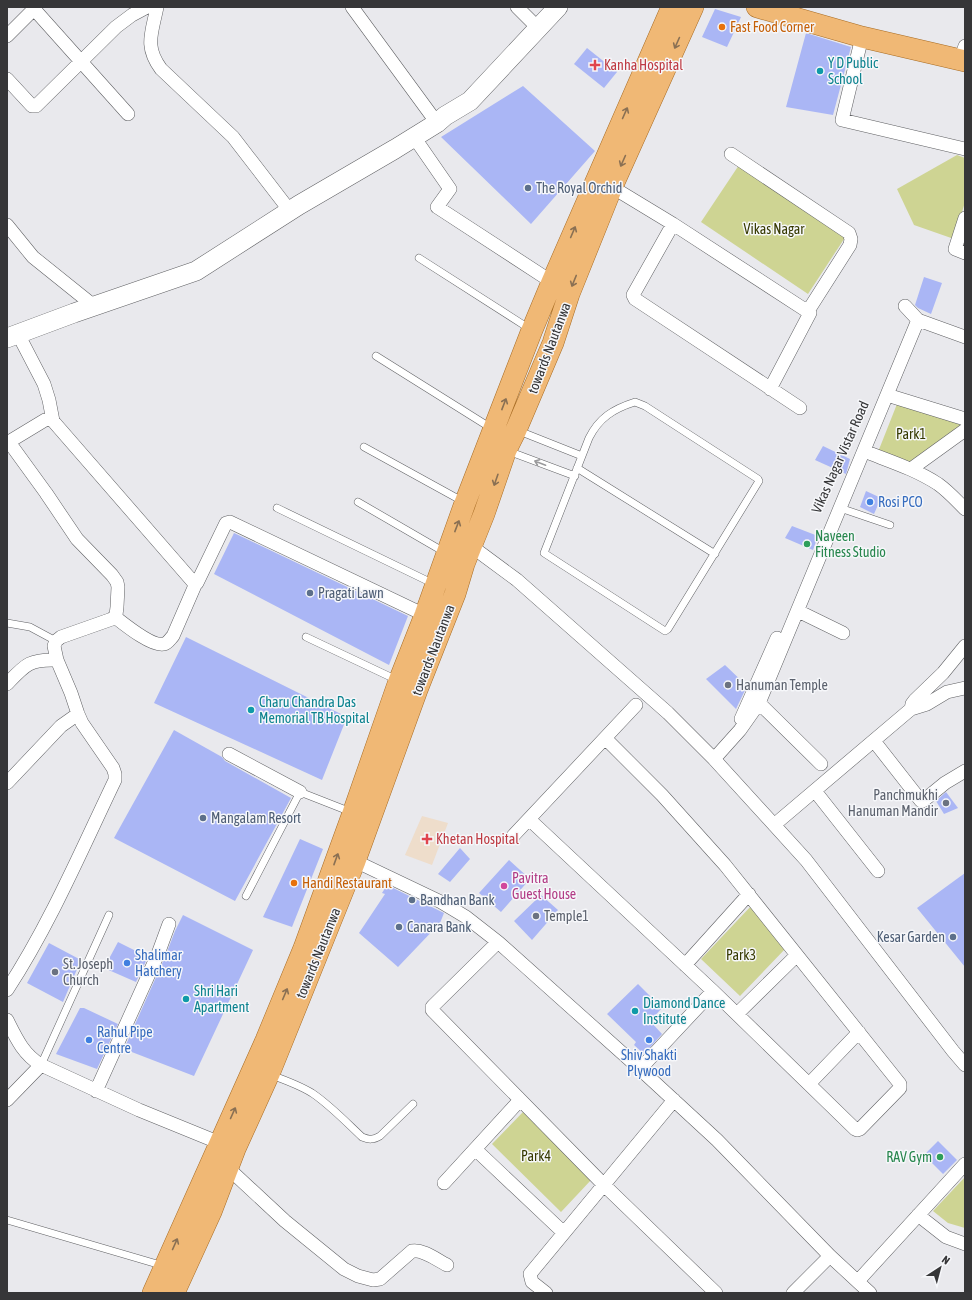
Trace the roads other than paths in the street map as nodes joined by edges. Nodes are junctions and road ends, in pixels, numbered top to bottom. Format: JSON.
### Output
{"nodes":[{"id":1,"x":147,"y":7,"type":"edge"},
{"id":2,"x":157,"y":7,"type":"edge"},
{"id":3,"x":352,"y":7,"type":"edge"},
{"id":4,"x":516,"y":7,"type":"edge"},
{"id":5,"x":558,"y":7,"type":"edge"},
{"id":6,"x":672,"y":7,"type":"edge"},
{"id":7,"x":693,"y":7,"type":"edge"},
{"id":8,"x":757,"y":7,"type":"edge"},
{"id":9,"x":35,"y":8,"type":"edge"},
{"id":10,"x":10,"y":28,"type":"edge"},
{"id":11,"x":538,"y":28,"type":"junction"},
{"id":12,"x":862,"y":37,"type":"junction"},
{"id":13,"x":963,"y":55,"type":"edge"},
{"id":14,"x":81,"y":61,"type":"junction"},
{"id":15,"x":7,"y":79,"type":"edge"},
{"id":16,"x":128,"y":114,"type":"dead end"},
{"id":17,"x":437,"y":123,"type":"junction"},
{"id":18,"x":414,"y":137,"type":"junction"},
{"id":19,"x":965,"y":149,"type":"edge"},
{"id":20,"x":731,"y":154,"type":"dead end"},
{"id":21,"x":612,"y":186,"type":"junction"},
{"id":22,"x":290,"y":211,"type":"junction"},
{"id":23,"x":965,"y":218,"type":"edge"},
{"id":24,"x":673,"y":224,"type":"junction"},
{"id":25,"x":7,"y":225,"type":"edge"},
{"id":26,"x":965,"y":253,"type":"edge"},
{"id":27,"x":419,"y":258,"type":"dead end"},
{"id":28,"x":552,"y":282,"type":"junction"},
{"id":29,"x":94,"y":306,"type":"junction"},
{"id":30,"x":905,"y":306,"type":"dead end"},
{"id":31,"x":808,"y":311,"type":"junction"},
{"id":32,"x":923,"y":322,"type":"junction"},
{"id":33,"x":532,"y":330,"type":"junction"},
{"id":34,"x":13,"y":336,"type":"edge"},
{"id":35,"x":965,"y":337,"type":"edge"},
{"id":36,"x":376,"y":356,"type":"dead end"},
{"id":37,"x":770,"y":389,"type":"junction"},
{"id":38,"x":887,"y":395,"type":"junction"},
{"id":39,"x":800,"y":408,"type":"dead end"},
{"id":40,"x":965,"y":419,"type":"edge"},
{"id":41,"x":53,"y":421,"type":"junction"},
{"id":42,"x":494,"y":429,"type":"junction"},
{"id":43,"x":516,"y":430,"type":"junction"},
{"id":44,"x":965,"y":430,"type":"edge"},
{"id":45,"x":8,"y":443,"type":"edge"},
{"id":46,"x":364,"y":447,"type":"dead end"},
{"id":47,"x":506,"y":450,"type":"junction"},
{"id":48,"x":864,"y":451,"type":"junction"},
{"id":49,"x":582,"y":456,"type":"junction"},
{"id":50,"x":578,"y":468,"type":"junction"},
{"id":51,"x":911,"y":469,"type":"junction"},
{"id":52,"x":575,"y":476,"type":"junction"},
{"id":53,"x":358,"y":502,"type":"dead end"},
{"id":54,"x":465,"y":503,"type":"junction"},
{"id":55,"x":278,"y":508,"type":"dead end"},
{"id":56,"x":840,"y":508,"type":"junction"},
{"id":57,"x":965,"y":509,"type":"edge"},
{"id":58,"x":890,"y":525,"type":"dead end"},
{"id":59,"x":471,"y":546,"type":"junction"},
{"id":60,"x":446,"y":553,"type":"junction"},
{"id":61,"x":715,"y":554,"type":"junction"},
{"id":62,"x":196,"y":583,"type":"junction"},
{"id":63,"x":436,"y":585,"type":"junction"},
{"id":64,"x":798,"y":611,"type":"junction"},
{"id":65,"x":425,"y":615,"type":"junction"},
{"id":66,"x":114,"y":617,"type":"junction"},
{"id":67,"x":7,"y":623,"type":"edge"},
{"id":68,"x":842,"y":633,"type":"dead end"},
{"id":69,"x":306,"y":637,"type":"dead end"},
{"id":70,"x":56,"y":641,"type":"junction"},
{"id":71,"x":965,"y":646,"type":"edge"},
{"id":72,"x":57,"y":660,"type":"junction"},
{"id":73,"x":399,"y":681,"type":"junction"},
{"id":74,"x":7,"y":684,"type":"edge"},
{"id":75,"x":965,"y":688,"type":"edge"},
{"id":76,"x":759,"y":703,"type":"junction"},
{"id":77,"x":636,"y":705,"type":"dead end"},
{"id":78,"x":911,"y":710,"type":"junction"},
{"id":79,"x":78,"y":714,"type":"junction"},
{"id":80,"x":605,"y":738,"type":"junction"},
{"id":81,"x":732,"y":739,"type":"junction"},
{"id":82,"x":874,"y":741,"type":"junction"},
{"id":83,"x":229,"y":754,"type":"dead end"},
{"id":84,"x":714,"y":759,"type":"junction"},
{"id":85,"x":821,"y":764,"type":"dead end"},
{"id":86,"x":965,"y":771,"type":"edge"},
{"id":87,"x":7,"y":783,"type":"edge"},
{"id":88,"x":815,"y":791,"type":"junction"},
{"id":89,"x":300,"y":792,"type":"junction"},
{"id":90,"x":353,"y":813,"type":"junction"},
{"id":91,"x":530,"y":820,"type":"junction"},
{"id":92,"x":774,"y":825,"type":"junction"},
{"id":93,"x":513,"y":836,"type":"dead end"},
{"id":94,"x":355,"y":861,"type":"junction"},
{"id":95,"x":878,"y":871,"type":"dead end"},
{"id":96,"x":749,"y":894,"type":"junction"},
{"id":97,"x":246,"y":896,"type":"dead end"},
{"id":98,"x":109,"y":916,"type":"dead end"},
{"id":99,"x":169,"y":924,"type":"dead end"},
{"id":100,"x":498,"y":942,"type":"junction"},
{"id":101,"x":797,"y":955,"type":"junction"},
{"id":102,"x":685,"y":965,"type":"junction"},
{"id":103,"x":7,"y":990,"type":"edge"},
{"id":104,"x":713,"y":991,"type":"junction"},
{"id":105,"x":737,"y":1014,"type":"junction"},
{"id":106,"x":7,"y":1020,"type":"edge"},
{"id":107,"x":859,"y":1032,"type":"junction"},
{"id":108,"x":41,"y":1065,"type":"junction"},
{"id":109,"x":965,"y":1065,"type":"edge"},
{"id":110,"x":640,"y":1068,"type":"junction"},
{"id":111,"x":269,"y":1074,"type":"junction"},
{"id":112,"x":809,"y":1084,"type":"junction"},
{"id":113,"x":96,"y":1091,"type":"junction"},
{"id":114,"x":7,"y":1100,"type":"edge"},
{"id":115,"x":520,"y":1100,"type":"junction"},
{"id":116,"x":674,"y":1100,"type":"junction"},
{"id":117,"x":413,"y":1104,"type":"dead end"},
{"id":118,"x":220,"y":1143,"type":"junction"},
{"id":119,"x":475,"y":1149,"type":"junction"},
{"id":120,"x":965,"y":1164,"type":"edge"},
{"id":121,"x":228,"y":1168,"type":"junction"},
{"id":122,"x":444,"y":1183,"type":"dead end"},
{"id":123,"x":604,"y":1185,"type":"junction"},
{"id":124,"x":918,"y":1215,"type":"junction"},
{"id":125,"x":7,"y":1220,"type":"edge"},
{"id":126,"x":564,"y":1233,"type":"junction"},
{"id":127,"x":965,"y":1244,"type":"edge"},
{"id":128,"x":830,"y":1256,"type":"junction"},
{"id":129,"x":447,"y":1265,"type":"dead end"},
{"id":130,"x":165,"y":1266,"type":"junction"},
{"id":131,"x":858,"y":1282,"type":"junction"},
{"id":132,"x":153,"y":1293,"type":"edge"},
{"id":133,"x":174,"y":1293,"type":"edge"},
{"id":134,"x":546,"y":1293,"type":"edge"},
{"id":135,"x":716,"y":1293,"type":"edge"},
{"id":136,"x":793,"y":1293,"type":"edge"},
{"id":137,"x":870,"y":1293,"type":"edge"}],
"edges":[{"from":1,"to":14,"type":"street"},
{"from":2,"to":22,"type":"street"},
{"from":3,"to":17,"type":"street"},
{"from":4,"to":11,"type":"street"},
{"from":5,"to":11,"type":"street"},
{"from":28,"to":6,"type":"main road","one_way":true},
{"from":7,"to":21,"type":"main road","name":"towards Nautanwa","one_way":true},
{"from":8,"to":12,"type":"main road"},
{"from":9,"to":10,"type":"street"},
{"from":9,"to":14,"type":"street"},
{"from":11,"to":17,"type":"street"},
{"from":12,"to":13,"type":"main road"},
{"from":12,"to":19,"type":"street"},
{"from":14,"to":15,"type":"street"},
{"from":14,"to":16,"type":"street"},
{"from":17,"to":18,"type":"street"},
{"from":18,"to":22,"type":"street"},
{"from":18,"to":28,"type":"street"},
{"from":20,"to":31,"type":"street"},
{"from":21,"to":24,"type":"street"},
{"from":21,"to":43,"type":"main road","name":"towards Nautanwa","one_way":true},
{"from":22,"to":29,"type":"street"},
{"from":23,"to":26,"type":"street"},
{"from":24,"to":31,"type":"street"},
{"from":24,"to":37,"type":"street"},
{"from":25,"to":29,"type":"street"},
{"from":27,"to":33,"type":"lane"},
{"from":28,"to":33,"type":"main road"},
{"from":29,"to":34,"type":"street"},
{"from":30,"to":32,"type":"street"},
{"from":31,"to":37,"type":"street"},
{"from":32,"to":35,"type":"street"},
{"from":32,"to":38,"type":"street"},
{"from":32,"to":81,"type":"street","name":"Vikas Nagar Vistar Road"},
{"from":42,"to":33,"type":"main road","one_way":true},
{"from":34,"to":41,"type":"street"},
{"from":36,"to":42,"type":"lane"},
{"from":37,"to":39,"type":"street"},
{"from":38,"to":40,"type":"street"},
{"from":38,"to":48,"type":"street"},
{"from":41,"to":45,"type":"street"},
{"from":41,"to":62,"type":"street"},
{"from":42,"to":54,"type":"main road"},
{"from":43,"to":47,"type":"main road","name":"towards Nautanwa"},
{"from":43,"to":49,"type":"lane"},
{"from":44,"to":51,"type":"street"},
{"from":45,"to":66,"type":"street"},
{"from":46,"to":54,"type":"lane"},
{"from":52,"to":47,"type":"lane","one_way":true},
{"from":47,"to":59,"type":"main road","name":"towards Nautanwa","one_way":true},
{"from":48,"to":51,"type":"street"},
{"from":48,"to":56,"type":"street"},
{"from":49,"to":50,"type":"lane"},
{"from":49,"to":61,"type":"lane"},
{"from":50,"to":52,"type":"lane"},
{"from":50,"to":61,"type":"lane"},
{"from":51,"to":57,"type":"street"},
{"from":52,"to":61,"type":"lane"},
{"from":53,"to":60,"type":"lane"},
{"from":60,"to":54,"type":"main road","one_way":true},
{"from":55,"to":63,"type":"lane"},
{"from":56,"to":58,"type":"lane"},
{"from":56,"to":64,"type":"street"},
{"from":59,"to":84,"type":"street"},
{"from":59,"to":94,"type":"main road","name":"towards Nautanwa"},
{"from":60,"to":63,"type":"main road"},
{"from":62,"to":65,"type":"street"},
{"from":62,"to":66,"type":"street"},
{"from":63,"to":65,"type":"main road"},
{"from":64,"to":68,"type":"street"},
{"from":64,"to":76,"type":"street"},
{"from":65,"to":73,"type":"main road"},
{"from":66,"to":70,"type":"street"},
{"from":67,"to":70,"type":"lane"},
{"from":69,"to":73,"type":"lane"},
{"from":70,"to":72,"type":"street"},
{"from":71,"to":78,"type":"street"},
{"from":72,"to":74,"type":"street"},
{"from":72,"to":79,"type":"street"},
{"from":73,"to":90,"type":"main road"},
{"from":75,"to":78,"type":"street"},
{"from":76,"to":81,"type":"street"},
{"from":76,"to":85,"type":"street"},
{"from":77,"to":80,"type":"street"},
{"from":78,"to":82,"type":"street"},
{"from":79,"to":87,"type":"street"},
{"from":79,"to":103,"type":"street"},
{"from":80,"to":91,"type":"street"},
{"from":80,"to":96,"type":"street"},
{"from":81,"to":84,"type":"street"},
{"from":82,"to":86,"type":"street"},
{"from":82,"to":88,"type":"street"},
{"from":83,"to":89,"type":"street"},
{"from":84,"to":92,"type":"street"},
{"from":88,"to":92,"type":"street"},
{"from":88,"to":95,"type":"street"},
{"from":89,"to":90,"type":"lane"},
{"from":89,"to":97,"type":"lane"},
{"from":118,"to":90,"type":"main road","one_way":true},
{"from":91,"to":93,"type":"street"},
{"from":91,"to":102,"type":"street"},
{"from":92,"to":109,"type":"street"},
{"from":94,"to":100,"type":"street"},
{"from":94,"to":111,"type":"main road","name":"towards Nautanwa"},
{"from":96,"to":101,"type":"street"},
{"from":96,"to":102,"type":"street"},
{"from":98,"to":108,"type":"lane"},
{"from":99,"to":113,"type":"street"},
{"from":100,"to":110,"type":"street"},
{"from":100,"to":115,"type":"street"},
{"from":101,"to":105,"type":"street"},
{"from":101,"to":107,"type":"street"},
{"from":102,"to":104,"type":"street"},
{"from":104,"to":105,"type":"street"},
{"from":104,"to":110,"type":"street"},
{"from":105,"to":112,"type":"street"},
{"from":106,"to":108,"type":"street"},
{"from":107,"to":112,"type":"street"},
{"from":107,"to":112,"type":"street"},
{"from":108,"to":113,"type":"street"},
{"from":108,"to":114,"type":"street"},
{"from":110,"to":116,"type":"street"},
{"from":111,"to":117,"type":"lane"},
{"from":111,"to":121,"type":"main road","name":"towards Nautanwa"},
{"from":113,"to":118,"type":"street"},
{"from":115,"to":119,"type":"street"},
{"from":115,"to":123,"type":"street"},
{"from":116,"to":123,"type":"street"},
{"from":116,"to":128,"type":"street"},
{"from":130,"to":118,"type":"main road","one_way":true},
{"from":119,"to":122,"type":"street"},
{"from":119,"to":126,"type":"street"},
{"from":120,"to":124,"type":"street"},
{"from":121,"to":129,"type":"street"},
{"from":121,"to":133,"type":"main road","name":"towards Nautanwa"},
{"from":123,"to":126,"type":"street"},
{"from":123,"to":135,"type":"street"},
{"from":124,"to":127,"type":"street"},
{"from":124,"to":131,"type":"street"},
{"from":125,"to":130,"type":"lane"},
{"from":126,"to":134,"type":"street"},
{"from":128,"to":131,"type":"street"},
{"from":128,"to":136,"type":"street"},
{"from":130,"to":132,"type":"main road"},
{"from":131,"to":137,"type":"street"}]}
